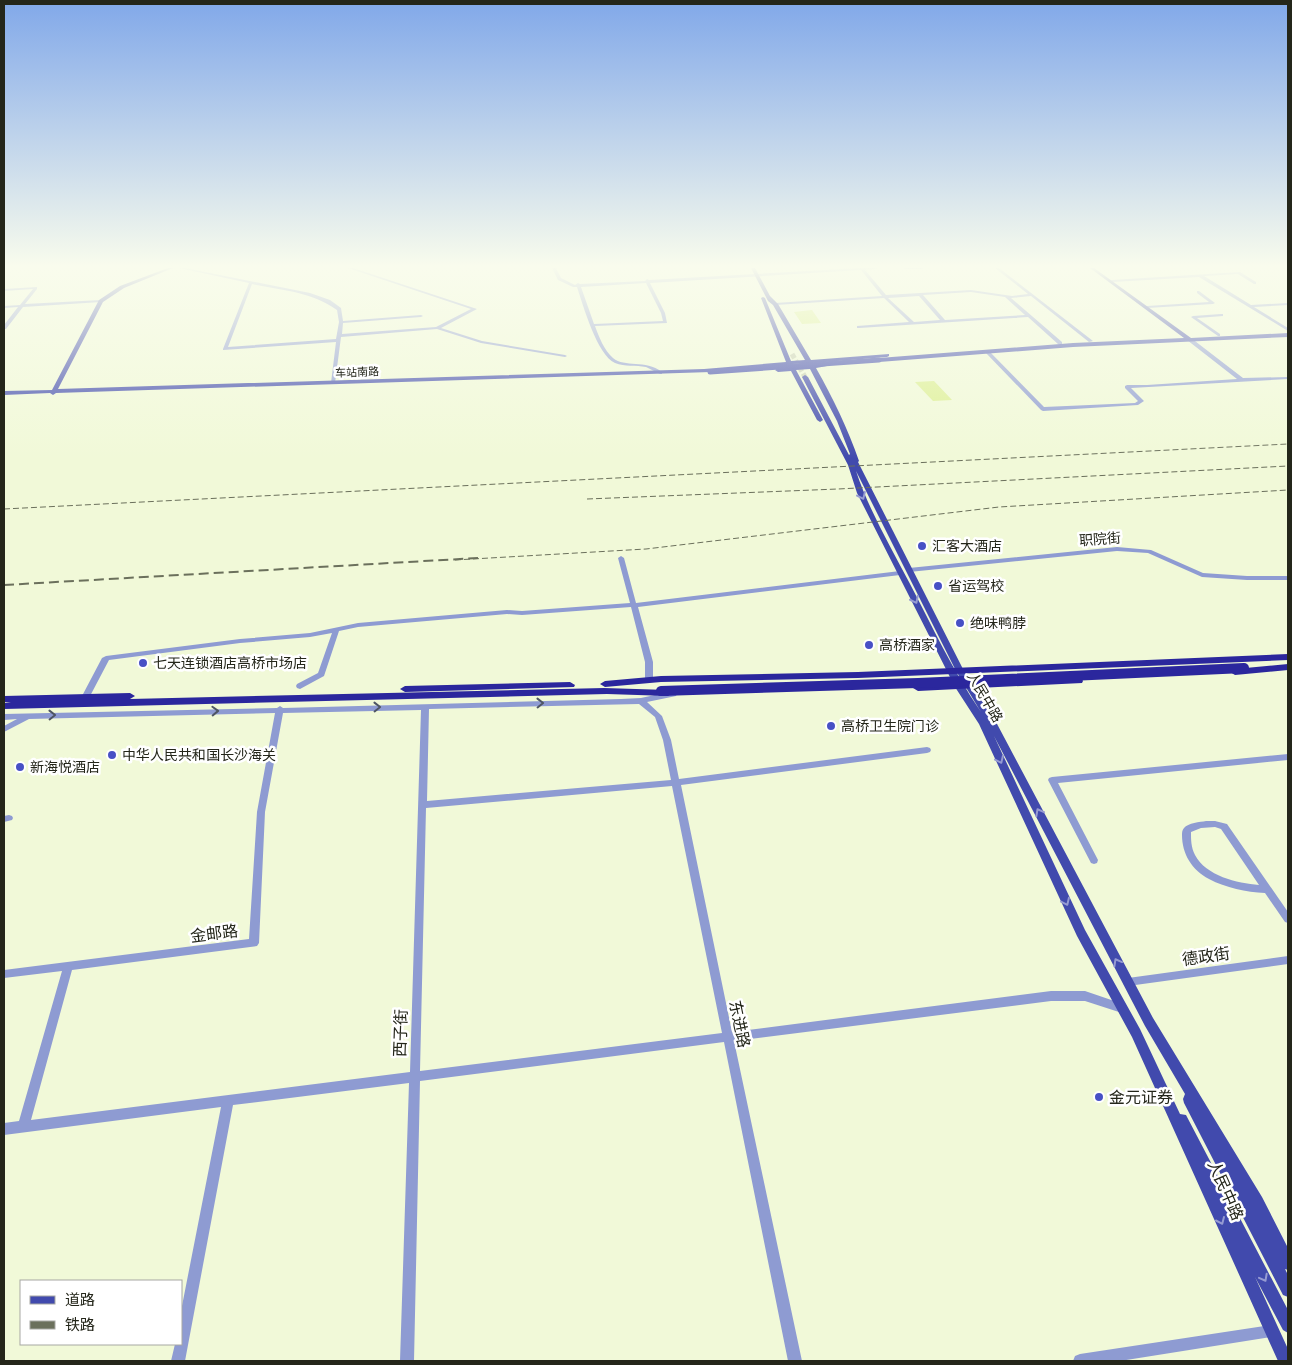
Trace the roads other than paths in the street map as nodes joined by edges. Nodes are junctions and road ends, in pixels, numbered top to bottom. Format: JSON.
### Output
{"nodes":[{"id":1,"x":86,"y":332,"type":"edge"},
{"id":2,"x":89,"y":332,"type":"edge"},
{"id":3,"x":232,"y":332,"type":"edge"},
{"id":4,"x":340,"y":332,"type":"edge"},
{"id":5,"x":401,"y":332,"type":"edge"},
{"id":6,"x":449,"y":332,"type":"edge"},
{"id":7,"x":596,"y":332,"type":"edge"},
{"id":8,"x":778,"y":332,"type":"edge"},
{"id":9,"x":784,"y":332,"type":"edge"},
{"id":10,"x":791,"y":332,"type":"edge"},
{"id":11,"x":1047,"y":332,"type":"edge"},
{"id":12,"x":1078,"y":332,"type":"edge"},
{"id":13,"x":1182,"y":332,"type":"edge"},
{"id":14,"x":1213,"y":332,"type":"edge"},
{"id":15,"x":1288,"y":332,"type":"edge"},
{"id":16,"x":1218,"y":335,"type":"junction"},
{"id":17,"x":1189,"y":337,"type":"junction"},
{"id":18,"x":339,"y":338,"type":"junction"},
{"id":19,"x":1090,"y":341,"type":"junction"},
{"id":20,"x":1060,"y":343,"type":"junction"},
{"id":21,"x":987,"y":352,"type":"junction"},
{"id":22,"x":796,"y":354,"type":"tunnel mouth"},
{"id":23,"x":565,"y":356,"type":"dead end"},
{"id":24,"x":901,"y":356,"type":"junction"},
{"id":25,"x":808,"y":360,"type":"junction"},
{"id":26,"x":789,"y":362,"type":"junction"},
{"id":27,"x":811,"y":367,"type":"junction"},
{"id":28,"x":793,"y":369,"type":"junction"},
{"id":29,"x":693,"y":372,"type":"junction"},
{"id":30,"x":660,"y":373,"type":"junction"},
{"id":31,"x":807,"y":377,"type":"tunnel mouth"},
{"id":32,"x":1288,"y":378,"type":"edge"},
{"id":33,"x":1242,"y":380,"type":"junction"},
{"id":34,"x":333,"y":383,"type":"junction"},
{"id":35,"x":56,"y":392,"type":"junction"},
{"id":36,"x":4,"y":395,"type":"edge"},
{"id":37,"x":854,"y":466,"type":"junction"},
{"id":38,"x":621,"y":558,"type":"dead end"},
{"id":39,"x":904,"y":571,"type":"junction"},
{"id":40,"x":1288,"y":578,"type":"edge"},
{"id":41,"x":634,"y":605,"type":"junction"},
{"id":42,"x":336,"y":630,"type":"junction"},
{"id":43,"x":1288,"y":657,"type":"edge"},
{"id":44,"x":1242,"y":665,"type":"junction"},
{"id":45,"x":1288,"y":668,"type":"edge"},
{"id":46,"x":956,"y":671,"type":"junction"},
{"id":47,"x":649,"y":680,"type":"junction"},
{"id":48,"x":300,"y":686,"type":"dead end"},
{"id":49,"x":964,"y":686,"type":"junction"},
{"id":50,"x":605,"y":687,"type":"junction"},
{"id":51,"x":678,"y":693,"type":"junction"},
{"id":52,"x":86,"y":696,"type":"junction"},
{"id":53,"x":4,"y":699,"type":"edge"},
{"id":54,"x":641,"y":701,"type":"junction"},
{"id":55,"x":4,"y":706,"type":"edge"},
{"id":56,"x":425,"y":706,"type":"junction"},
{"id":57,"x":280,"y":710,"type":"junction"},
{"id":58,"x":31,"y":716,"type":"junction"},
{"id":59,"x":4,"y":717,"type":"edge"},
{"id":60,"x":4,"y":728,"type":"edge"},
{"id":61,"x":927,"y":750,"type":"dead end"},
{"id":62,"x":1288,"y":757,"type":"edge"},
{"id":63,"x":675,"y":783,"type":"junction"},
{"id":64,"x":423,"y":805,"type":"junction"},
{"id":65,"x":1094,"y":860,"type":"dead end"},
{"id":66,"x":1267,"y":889,"type":"junction"},
{"id":67,"x":1288,"y":919,"type":"edge"},
{"id":68,"x":1288,"y":960,"type":"edge"},
{"id":69,"x":68,"y":967,"type":"junction"},
{"id":70,"x":4,"y":974,"type":"edge"},
{"id":71,"x":1128,"y":982,"type":"junction"},
{"id":72,"x":1122,"y":1008,"type":"junction"},
{"id":73,"x":1149,"y":1022,"type":"junction"},
{"id":74,"x":1136,"y":1033,"type":"junction"},
{"id":75,"x":727,"y":1038,"type":"junction"},
{"id":76,"x":415,"y":1078,"type":"junction"},
{"id":77,"x":228,"y":1101,"type":"junction"},
{"id":78,"x":23,"y":1127,"type":"junction"},
{"id":79,"x":4,"y":1130,"type":"edge"},
{"id":80,"x":1288,"y":1263,"type":"edge"},
{"id":81,"x":1288,"y":1290,"type":"edge"},
{"id":82,"x":1288,"y":1325,"type":"edge"},
{"id":83,"x":1271,"y":1331,"type":"junction"},
{"id":84,"x":182,"y":1340,"type":"edge"},
{"id":85,"x":181,"y":1345,"type":"edge"},
{"id":86,"x":178,"y":1361,"type":"edge"},
{"id":87,"x":407,"y":1361,"type":"edge"},
{"id":88,"x":795,"y":1361,"type":"edge"},
{"id":89,"x":1080,"y":1361,"type":"edge"},
{"id":90,"x":1286,"y":1361,"type":"edge"}],
"edges":[{"from":1,"to":35,"type":"main road"},
{"from":2,"to":35,"type":"main road"},
{"from":3,"to":18,"type":"street"},
{"from":4,"to":18,"type":"street"},
{"from":5,"to":18,"type":"street"},
{"from":6,"to":23,"type":"street"},
{"from":7,"to":30,"type":"street"},
{"from":8,"to":26,"type":"main road"},
{"from":9,"to":22,"type":"main road"},
{"from":10,"to":25,"type":"main road"},
{"from":11,"to":20,"type":"street"},
{"from":12,"to":19,"type":"street"},
{"from":13,"to":17,"type":"main road"},
{"from":14,"to":16,"type":"street"},
{"from":15,"to":16,"type":"main road"},
{"from":15,"to":17,"type":"main road"},
{"from":16,"to":17,"type":"main road"},
{"from":17,"to":19,"type":"main road"},
{"from":17,"to":21,"type":"main road"},
{"from":17,"to":33,"type":"street"},
{"from":18,"to":34,"type":"street"},
{"from":19,"to":20,"type":"main road"},
{"from":20,"to":24,"type":"main road"},
{"from":21,"to":24,"type":"main road"},
{"from":21,"to":33,"type":"street"},
{"from":24,"to":25,"type":"main road"},
{"from":24,"to":27,"type":"main road"},
{"from":24,"to":29,"type":"main road","name":"车站南路","bridge":true},
{"from":25,"to":26,"type":"main road"},
{"from":25,"to":27,"type":"main road"},
{"from":26,"to":28,"type":"main road"},
{"from":26,"to":29,"type":"main road"},
{"from":27,"to":28,"type":"main road"},
{"from":27,"to":37,"type":"main road"},
{"from":28,"to":29,"type":"main road"},
{"from":28,"to":37,"type":"main road"},
{"from":29,"to":30,"type":"main road","name":"车站南路"},
{"from":29,"to":35,"type":"main road","name":"车站南路"},
{"from":30,"to":34,"type":"main road","name":"车站南路"},
{"from":31,"to":37,"type":"main road","name":"人民中路"},
{"from":32,"to":33,"type":"street"},
{"from":34,"to":35,"type":"main road","name":"车站南路"},
{"from":35,"to":36,"type":"main road","name":"车站南路"},
{"from":37,"to":39,"type":"main road","name":"人民中路"},
{"from":38,"to":41,"type":"street"},
{"from":39,"to":40,"type":"street","name":"职院街"},
{"from":39,"to":41,"type":"street","name":"职院街"},
{"from":39,"to":46,"type":"main road","name":"人民中路"},
{"from":41,"to":42,"type":"street","name":"职院街"},
{"from":41,"to":47,"type":"street"},
{"from":42,"to":48,"type":"street"},
{"from":42,"to":52,"type":"street","name":"职院街"},
{"from":43,"to":44,"type":"highway"},
{"from":43,"to":46,"type":"highway"},
{"from":44,"to":45,"type":"highway"},
{"from":44,"to":50,"type":"highway","bridge":true},
{"from":45,"to":49,"type":"highway"},
{"from":46,"to":47,"type":"highway"},
{"from":46,"to":49,"type":"main road","name":"人民中路"},
{"from":47,"to":50,"type":"highway"},
{"from":49,"to":51,"type":"highway"},
{"from":71,"to":49,"type":"main road","name":"人民中路","one_way":true},
{"from":49,"to":72,"type":"main road","name":"人民中路","one_way":true},
{"from":50,"to":51,"type":"highway"},
{"from":50,"to":52,"type":"highway"},
{"from":50,"to":55,"type":"highway"},
{"from":51,"to":54,"type":"street"},
{"from":52,"to":53,"type":"highway"},
{"from":56,"to":54,"type":"street","one_way":true},
{"from":54,"to":63,"type":"street","name":"东进路"},
{"from":57,"to":56,"type":"street","one_way":true},
{"from":56,"to":64,"type":"street","name":"西子街"},
{"from":58,"to":57,"type":"street","one_way":true},
{"from":57,"to":69,"type":"street","name":"金邮路"},
{"from":58,"to":59,"type":"street"},
{"from":58,"to":60,"type":"street"},
{"from":61,"to":63,"type":"street"},
{"from":62,"to":65,"type":"street"},
{"from":63,"to":64,"type":"street"},
{"from":63,"to":75,"type":"street","name":"东进路"},
{"from":64,"to":76,"type":"street","name":"西子街"},
{"from":66,"to":66,"type":"street"},
{"from":66,"to":67,"type":"street"},
{"from":68,"to":71,"type":"street","name":"德政街"},
{"from":69,"to":70,"type":"street","name":"金邮路"},
{"from":69,"to":78,"type":"street"},
{"from":71,"to":73,"type":"main road","name":"人民中路"},
{"from":72,"to":74,"type":"main road","name":"人民中路"},
{"from":72,"to":75,"type":"street"},
{"from":73,"to":80,"type":"main road","name":"人民中路"},
{"from":73,"to":81,"type":"main road","name":"人民中路"},
{"from":74,"to":82,"type":"main road","name":"人民中路","one_way":true},
{"from":74,"to":83,"type":"main road","name":"人民中路","one_way":true},
{"from":75,"to":76,"type":"street"},
{"from":75,"to":88,"type":"street","name":"东进路"},
{"from":76,"to":77,"type":"street"},
{"from":76,"to":87,"type":"street","name":"西子街"},
{"from":77,"to":78,"type":"street"},
{"from":77,"to":84,"type":"street"},
{"from":78,"to":79,"type":"street"},
{"from":83,"to":89,"type":"street"},
{"from":83,"to":90,"type":"main road","name":"人民中路"},
{"from":85,"to":86,"type":"street"}]}
